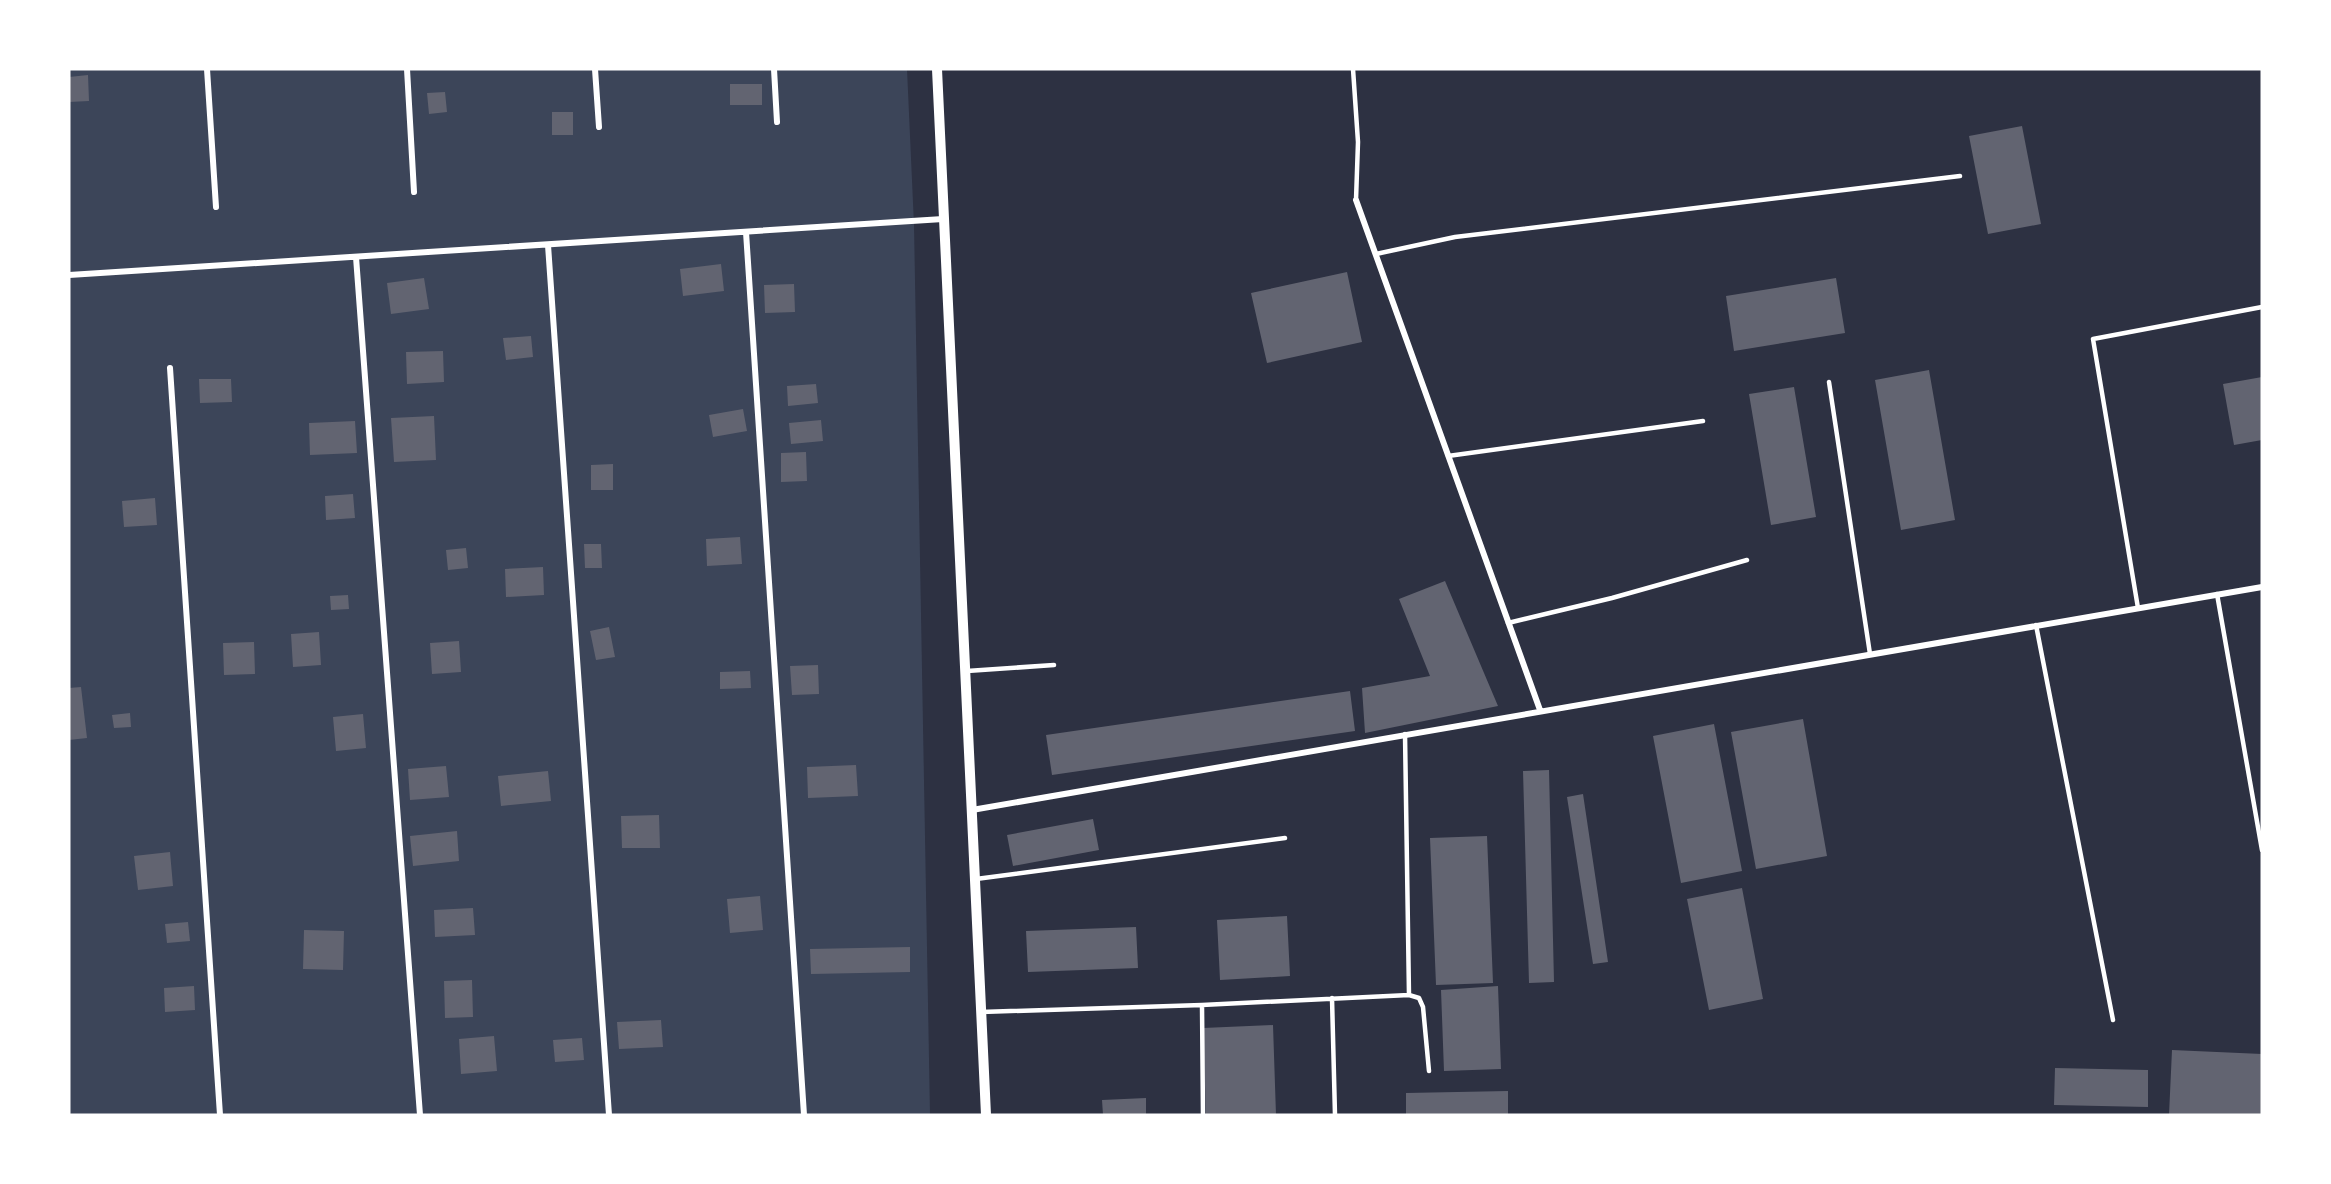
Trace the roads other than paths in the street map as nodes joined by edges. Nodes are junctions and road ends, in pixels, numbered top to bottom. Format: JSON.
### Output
{"nodes":[{"id":1,"x":207,"y":69,"type":"edge"},
{"id":2,"x":407,"y":69,"type":"edge"},
{"id":3,"x":596,"y":69,"type":"edge"},
{"id":4,"x":774,"y":69,"type":"edge"},
{"id":5,"x":937,"y":69,"type":"edge"},
{"id":6,"x":1353,"y":69,"type":"edge"},
{"id":7,"x":777,"y":122,"type":"dead end"},
{"id":8,"x":599,"y":127,"type":"dead end"},
{"id":9,"x":1960,"y":176,"type":"dead end"},
{"id":10,"x":414,"y":192,"type":"dead end"},
{"id":11,"x":1356,"y":200,"type":"joint"},
{"id":12,"x":216,"y":207,"type":"dead end"},
{"id":13,"x":943,"y":219,"type":"junction"},
{"id":14,"x":746,"y":232,"type":"junction"},
{"id":15,"x":548,"y":245,"type":"junction"},
{"id":16,"x":1376,"y":254,"type":"junction"},
{"id":17,"x":356,"y":257,"type":"junction"},
{"id":18,"x":69,"y":275,"type":"edge"},
{"id":19,"x":2262,"y":307,"type":"edge"},
{"id":20,"x":170,"y":368,"type":"dead end"},
{"id":21,"x":1829,"y":382,"type":"dead end"},
{"id":22,"x":1703,"y":421,"type":"dead end"},
{"id":23,"x":1448,"y":456,"type":"junction"},
{"id":24,"x":1747,"y":560,"type":"dead end"},
{"id":25,"x":2262,"y":587,"type":"edge"},
{"id":26,"x":2217,"y":594,"type":"junction"},
{"id":27,"x":2138,"y":608,"type":"junction"},
{"id":28,"x":1508,"y":623,"type":"junction"},
{"id":29,"x":2036,"y":625,"type":"junction"},
{"id":30,"x":1870,"y":654,"type":"junction"},
{"id":31,"x":1054,"y":665,"type":"dead end"},
{"id":32,"x":965,"y":671,"type":"junction"},
{"id":33,"x":1540,"y":710,"type":"junction"},
{"id":34,"x":1405,"y":734,"type":"junction"},
{"id":35,"x":972,"y":810,"type":"junction"},
{"id":36,"x":1286,"y":838,"type":"dead end"},
{"id":37,"x":2262,"y":850,"type":"edge"},
{"id":38,"x":975,"y":879,"type":"junction"},
{"id":39,"x":1409,"y":994,"type":"junction"},
{"id":40,"x":1332,"y":998,"type":"junction"},
{"id":41,"x":1202,"y":1005,"type":"junction"},
{"id":42,"x":981,"y":1012,"type":"junction"},
{"id":43,"x":2113,"y":1020,"type":"dead end"},
{"id":44,"x":1429,"y":1071,"type":"dead end"},
{"id":45,"x":220,"y":1115,"type":"edge"},
{"id":46,"x":420,"y":1115,"type":"edge"},
{"id":47,"x":609,"y":1115,"type":"edge"},
{"id":48,"x":804,"y":1115,"type":"edge"},
{"id":49,"x":986,"y":1115,"type":"edge"},
{"id":50,"x":1203,"y":1115,"type":"edge"},
{"id":51,"x":1335,"y":1115,"type":"edge"}],
"edges":[{"from":1,"to":12,"type":"street"},
{"from":2,"to":10,"type":"street"},
{"from":3,"to":8,"type":"street"},
{"from":4,"to":7,"type":"street"},
{"from":5,"to":13,"type":"street"},
{"from":6,"to":11,"type":"lane"},
{"from":9,"to":16,"type":"lane"},
{"from":11,"to":16,"type":"street"},
{"from":13,"to":14,"type":"street"},
{"from":13,"to":32,"type":"street"},
{"from":14,"to":15,"type":"street"},
{"from":14,"to":48,"type":"street"},
{"from":15,"to":17,"type":"street"},
{"from":15,"to":47,"type":"street"},
{"from":16,"to":23,"type":"street"},
{"from":17,"to":18,"type":"street"},
{"from":17,"to":46,"type":"street"},
{"from":19,"to":27,"type":"lane"},
{"from":20,"to":45,"type":"street"},
{"from":21,"to":30,"type":"lane"},
{"from":22,"to":23,"type":"lane"},
{"from":23,"to":28,"type":"street"},
{"from":24,"to":28,"type":"lane"},
{"from":25,"to":26,"type":"street"},
{"from":26,"to":27,"type":"street"},
{"from":26,"to":37,"type":"lane"},
{"from":27,"to":29,"type":"street"},
{"from":28,"to":33,"type":"street"},
{"from":29,"to":30,"type":"street"},
{"from":29,"to":43,"type":"lane"},
{"from":30,"to":33,"type":"street"},
{"from":31,"to":32,"type":"lane"},
{"from":32,"to":35,"type":"street"},
{"from":33,"to":34,"type":"street"},
{"from":34,"to":35,"type":"street"},
{"from":34,"to":39,"type":"lane"},
{"from":35,"to":38,"type":"street"},
{"from":36,"to":38,"type":"lane"},
{"from":38,"to":42,"type":"street"},
{"from":39,"to":40,"type":"lane"},
{"from":39,"to":44,"type":"lane"},
{"from":40,"to":41,"type":"lane"},
{"from":40,"to":51,"type":"lane"},
{"from":41,"to":42,"type":"lane"},
{"from":41,"to":50,"type":"lane"},
{"from":42,"to":49,"type":"street"}]}
